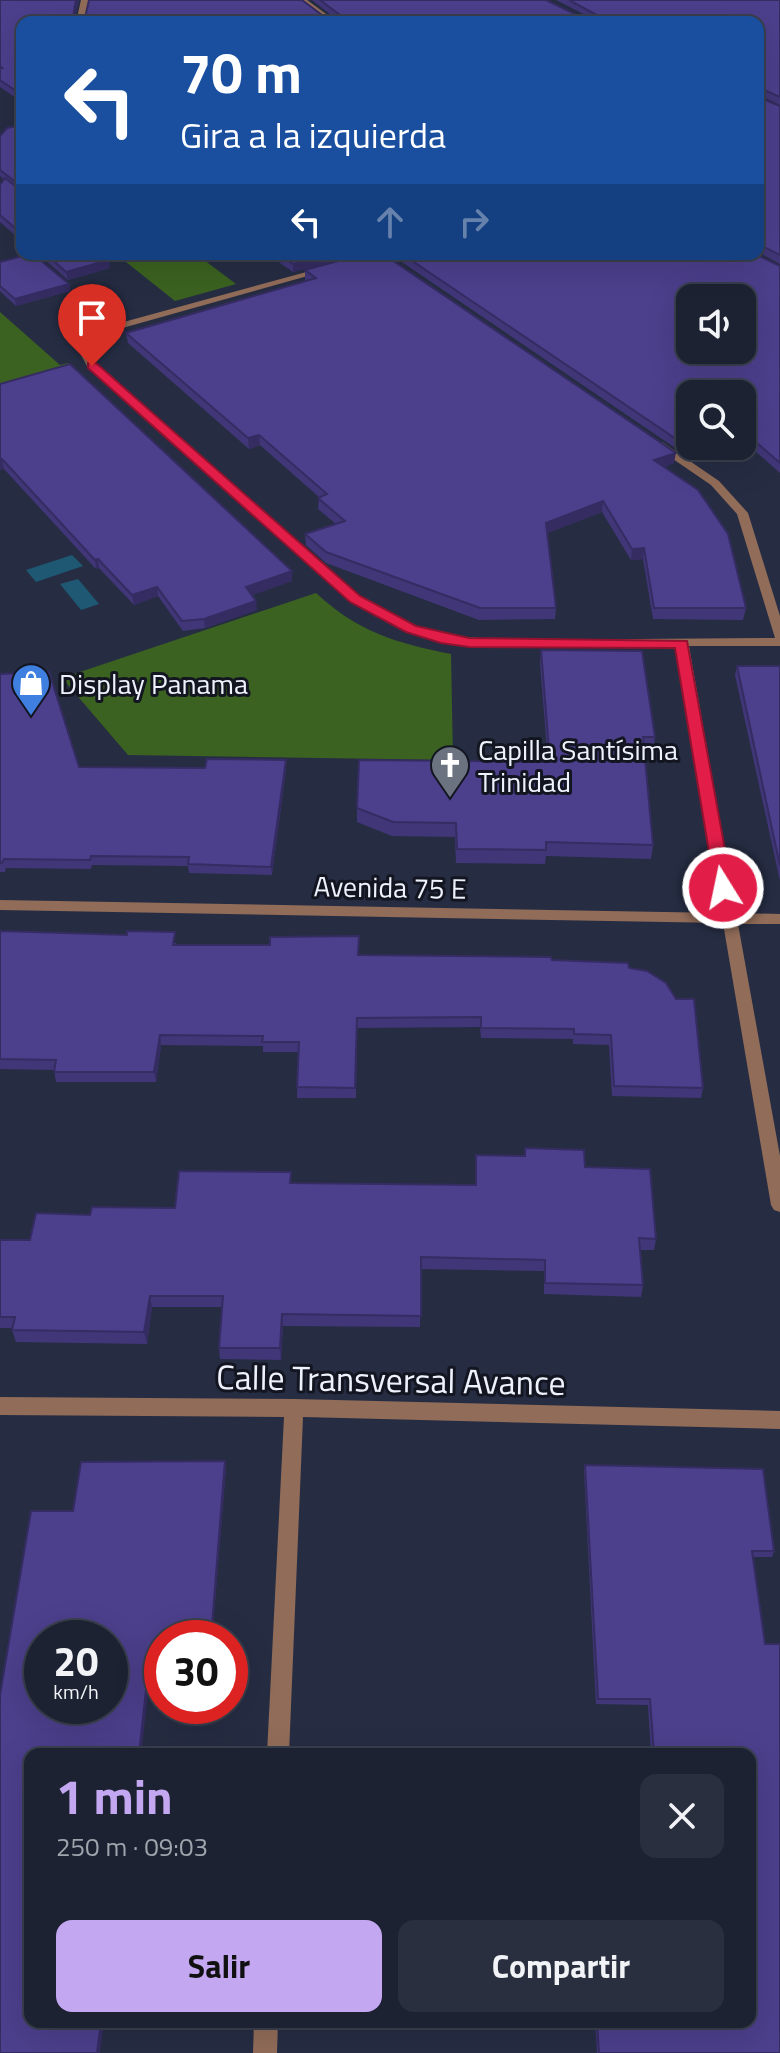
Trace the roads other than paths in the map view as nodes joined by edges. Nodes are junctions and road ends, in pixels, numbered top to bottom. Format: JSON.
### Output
{"nodes":[{"id":1,"x":302,"y":0,"type":"edge"},
{"id":2,"x":325,"y":16,"type":"edge"},
{"id":3,"x":335,"y":267,"type":"edge"},
{"id":4,"x":650,"y":439,"type":"edge"},
{"id":5,"x":780,"y":639,"type":"edge"},
{"id":6,"x":682,"y":644,"type":"junction"},
{"id":7,"x":0,"y":905,"type":"edge"},
{"id":8,"x":728,"y":919,"type":"junction"},
{"id":9,"x":780,"y":919,"type":"edge"},
{"id":10,"x":780,"y":1205,"type":"edge"},
{"id":11,"x":0,"y":1406,"type":"edge"},
{"id":12,"x":294,"y":1408,"type":"junction"},
{"id":13,"x":780,"y":1420,"type":"edge"},
{"id":14,"x":278,"y":1748,"type":"edge"},
{"id":15,"x":266,"y":2028,"type":"edge"},
{"id":16,"x":265,"y":2053,"type":"edge"}],
"edges":[{"from":1,"to":2,"type":"street"},
{"from":3,"to":6,"type":"street"},
{"from":4,"to":5,"type":"street"},
{"from":5,"to":6,"type":"street"},
{"from":6,"to":8,"type":"street"},
{"from":7,"to":8,"type":"street","name":"Avenida 75 E"},
{"from":8,"to":9,"type":"street","name":"Avenida 75 E"},
{"from":8,"to":10,"type":"street"},
{"from":11,"to":12,"type":"street","name":"Calle Transversal Avance"},
{"from":12,"to":13,"type":"street","name":"Calle Transversal Avance"},
{"from":12,"to":14,"type":"street"},
{"from":15,"to":16,"type":"street"}]}
